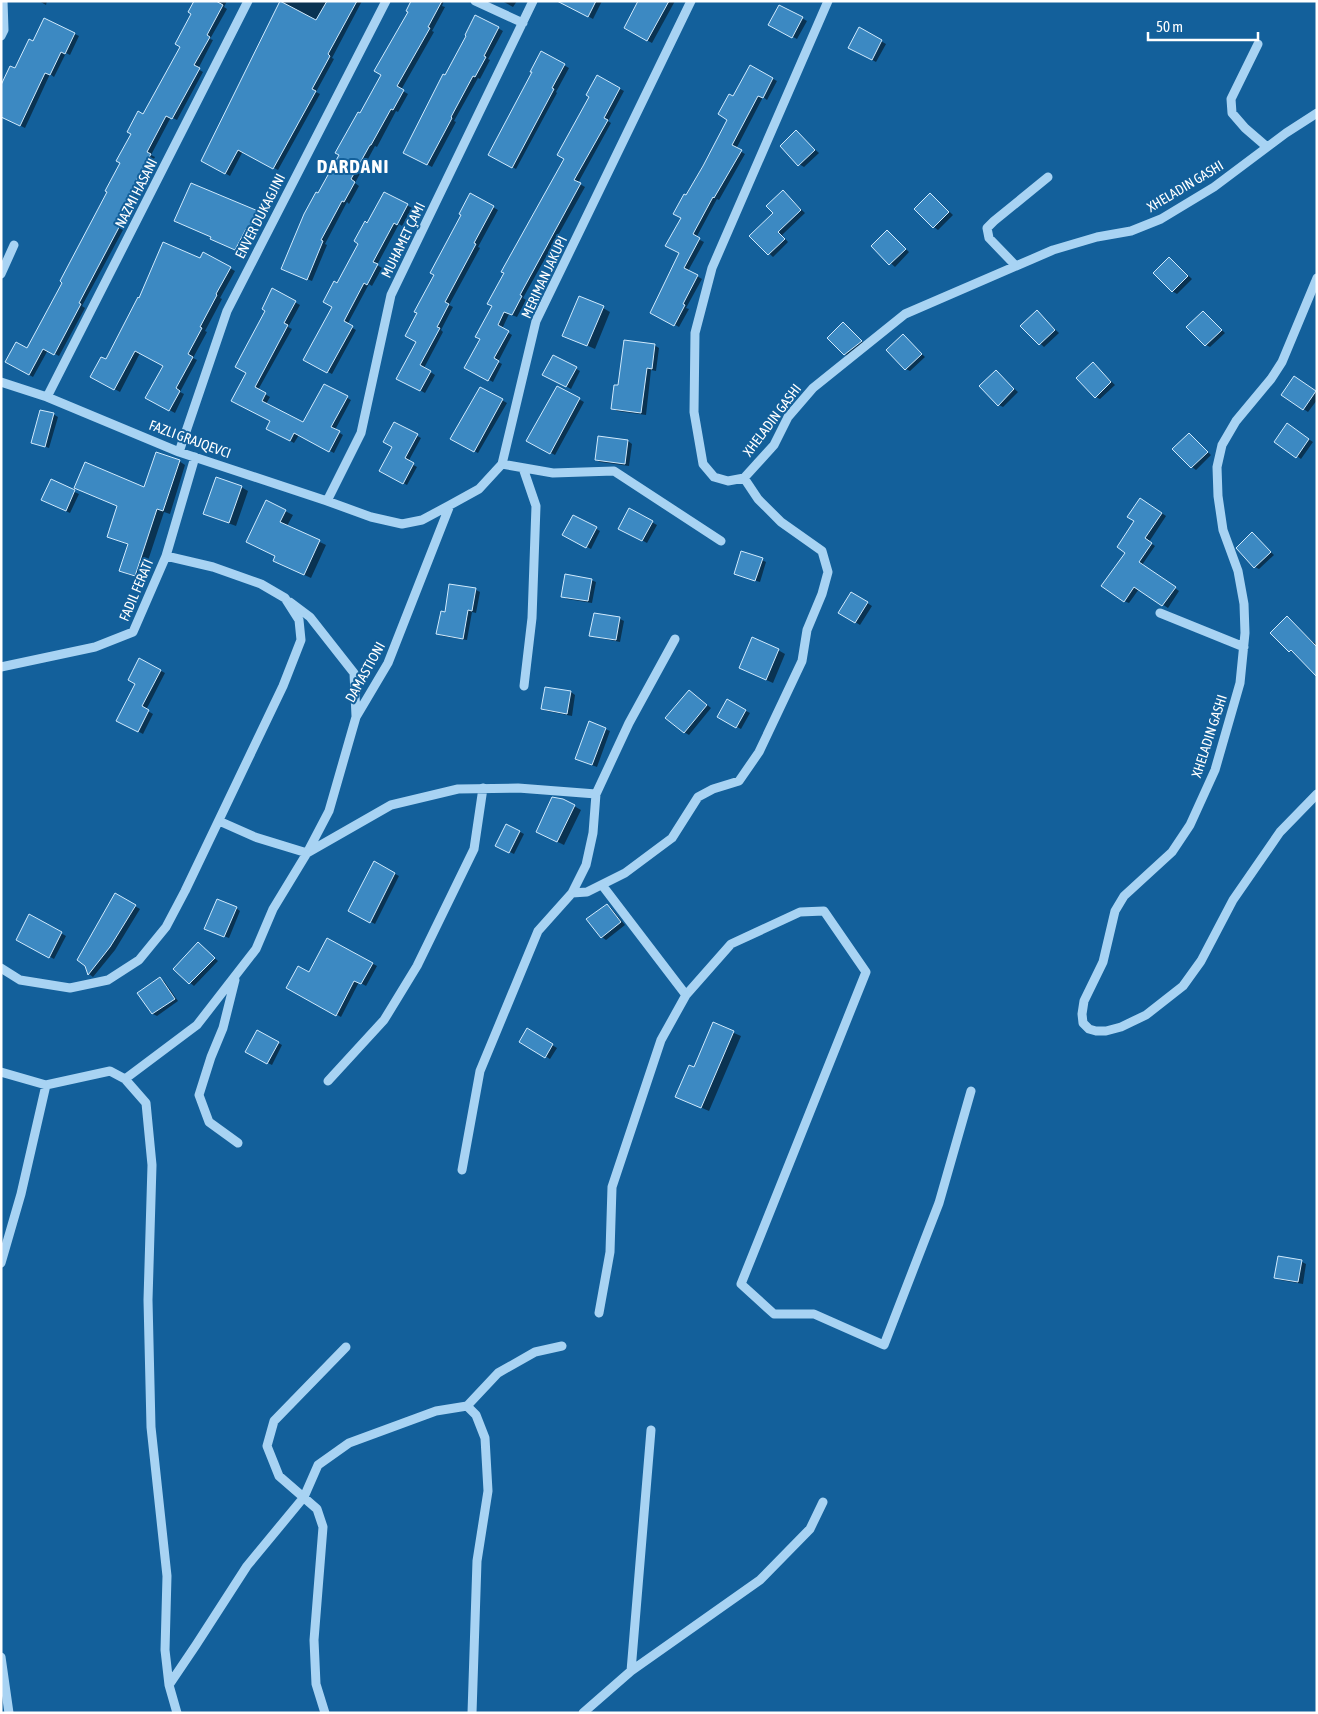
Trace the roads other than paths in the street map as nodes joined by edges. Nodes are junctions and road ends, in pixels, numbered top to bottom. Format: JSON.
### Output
{"nodes":[{"id":1,"x":3,"y":1,"type":"edge"},
{"id":2,"x":248,"y":1,"type":"edge"},
{"id":3,"x":386,"y":1,"type":"edge"},
{"id":4,"x":475,"y":1,"type":"edge"},
{"id":5,"x":533,"y":1,"type":"edge"},
{"id":6,"x":691,"y":1,"type":"edge"},
{"id":7,"x":828,"y":1,"type":"edge"},
{"id":8,"x":522,"y":23,"type":"junction"},
{"id":9,"x":1,"y":36,"type":"edge"},
{"id":10,"x":1258,"y":44,"type":"dead end"},
{"id":11,"x":1317,"y":113,"type":"edge"},
{"id":12,"x":1267,"y":147,"type":"junction"},
{"id":13,"x":1048,"y":177,"type":"dead end"},
{"id":14,"x":14,"y":245,"type":"dead end"},
{"id":15,"x":1015,"y":265,"type":"junction"},
{"id":16,"x":1,"y":274,"type":"edge"},
{"id":17,"x":1317,"y":278,"type":"edge"},
{"id":18,"x":1,"y":382,"type":"edge"},
{"id":19,"x":47,"y":397,"type":"junction"},
{"id":20,"x":179,"y":452,"type":"junction"},
{"id":21,"x":195,"y":457,"type":"junction"},
{"id":22,"x":502,"y":464,"type":"junction"},
{"id":23,"x":523,"y":468,"type":"junction"},
{"id":24,"x":744,"y":478,"type":"junction"},
{"id":25,"x":327,"y":501,"type":"junction"},
{"id":26,"x":450,"y":505,"type":"junction"},
{"id":27,"x":371,"y":517,"type":"joint"},
{"id":28,"x":721,"y":541,"type":"dead end"},
{"id":29,"x":166,"y":556,"type":"junction"},
{"id":30,"x":285,"y":598,"type":"junction"},
{"id":31,"x":1160,"y":613,"type":"dead end"},
{"id":32,"x":675,"y":639,"type":"dead end"},
{"id":33,"x":1244,"y":647,"type":"junction"},
{"id":34,"x":1,"y":667,"type":"edge"},
{"id":35,"x":524,"y":686,"type":"dead end"},
{"id":36,"x":356,"y":717,"type":"junction"},
{"id":37,"x":483,"y":788,"type":"junction"},
{"id":38,"x":596,"y":794,"type":"junction"},
{"id":39,"x":1317,"y":794,"type":"edge"},
{"id":40,"x":219,"y":821,"type":"junction"},
{"id":41,"x":307,"y":853,"type":"junction"},
{"id":42,"x":602,"y":884,"type":"junction"},
{"id":43,"x":572,"y":893,"type":"junction"},
{"id":44,"x":1,"y":968,"type":"edge"},
{"id":45,"x":236,"y":975,"type":"junction"},
{"id":46,"x":686,"y":995,"type":"junction"},
{"id":47,"x":1,"y":1072,"type":"edge"},
{"id":48,"x":125,"y":1079,"type":"junction"},
{"id":49,"x":328,"y":1081,"type":"dead end"},
{"id":50,"x":46,"y":1085,"type":"junction"},
{"id":51,"x":971,"y":1091,"type":"dead end"},
{"id":52,"x":238,"y":1143,"type":"dead end"},
{"id":53,"x":462,"y":1170,"type":"dead end"},
{"id":54,"x":1,"y":1263,"type":"edge"},
{"id":55,"x":599,"y":1312,"type":"dead end"},
{"id":56,"x":562,"y":1346,"type":"dead end"},
{"id":57,"x":346,"y":1347,"type":"dead end"},
{"id":58,"x":467,"y":1406,"type":"junction"},
{"id":59,"x":652,"y":1430,"type":"dead end"},
{"id":60,"x":304,"y":1497,"type":"junction"},
{"id":61,"x":824,"y":1502,"type":"dead end"},
{"id":62,"x":1,"y":1657,"type":"edge"},
{"id":63,"x":631,"y":1671,"type":"junction"},
{"id":64,"x":169,"y":1685,"type":"junction"},
{"id":65,"x":9,"y":1713,"type":"edge"},
{"id":66,"x":177,"y":1713,"type":"edge"},
{"id":67,"x":325,"y":1713,"type":"edge"},
{"id":68,"x":472,"y":1713,"type":"edge"},
{"id":69,"x":583,"y":1713,"type":"edge"}],
"edges":[{"from":1,"to":9,"type":"street"},
{"from":2,"to":19,"type":"street","name":"NAZMI HASANI"},
{"from":3,"to":20,"type":"street","name":"ENVER DUKAGJINI"},
{"from":4,"to":8,"type":"street"},
{"from":5,"to":8,"type":"street","name":"MUHAMET ÇAMI"},
{"from":6,"to":22,"type":"street","name":"MERIMAN JAKUPI"},
{"from":7,"to":24,"type":"street"},
{"from":8,"to":25,"type":"street","name":"MUHAMET ÇAMI"},
{"from":10,"to":12,"type":"street"},
{"from":11,"to":12,"type":"street","name":"XHELADIN GASHI"},
{"from":12,"to":15,"type":"street","name":"XHELADIN GASHI"},
{"from":13,"to":15,"type":"street"},
{"from":14,"to":16,"type":"street"},
{"from":15,"to":24,"type":"street","name":"XHELADIN GASHI"},
{"from":17,"to":33,"type":"street","name":"XHELADIN GASHI"},
{"from":18,"to":19,"type":"street","name":"FAZLI GRAJQEVCI"},
{"from":19,"to":20,"type":"street","name":"FAZLI GRAJQEVCI"},
{"from":20,"to":21,"type":"street","name":"FAZLI GRAJQEVCI"},
{"from":21,"to":25,"type":"street","name":"FAZLI GRAJQEVCI"},
{"from":21,"to":29,"type":"street","name":"FADIL FERATI"},
{"from":22,"to":23,"type":"street"},
{"from":22,"to":26,"type":"street","name":"MERIMAN JAKUPI"},
{"from":23,"to":28,"type":"street"},
{"from":23,"to":35,"type":"street"},
{"from":24,"to":42,"type":"street"},
{"from":25,"to":27,"type":"street","name":"FAZLI GRAJQEVCI"},
{"from":26,"to":27,"type":"street","name":"MERIMAN JAKUPI"},
{"from":26,"to":36,"type":"street","name":"DAMASTIONI"},
{"from":29,"to":30,"type":"street"},
{"from":29,"to":34,"type":"street","name":"FADIL FERATI"},
{"from":30,"to":36,"type":"street"},
{"from":30,"to":40,"type":"street"},
{"from":31,"to":33,"type":"street"},
{"from":32,"to":38,"type":"street"},
{"from":33,"to":39,"type":"street","name":"XHELADIN GASHI"},
{"from":36,"to":41,"type":"street","name":"DAMASTIONI"},
{"from":37,"to":38,"type":"street"},
{"from":37,"to":41,"type":"street"},
{"from":37,"to":49,"type":"street"},
{"from":38,"to":43,"type":"street"},
{"from":40,"to":41,"type":"street"},
{"from":40,"to":44,"type":"street"},
{"from":41,"to":45,"type":"street","name":"DAMASTIONI"},
{"from":42,"to":43,"type":"street"},
{"from":42,"to":46,"type":"street"},
{"from":43,"to":53,"type":"street"},
{"from":45,"to":48,"type":"street","name":"DAMASTIONI"},
{"from":45,"to":52,"type":"street"},
{"from":46,"to":51,"type":"street"},
{"from":46,"to":55,"type":"street"},
{"from":47,"to":50,"type":"street"},
{"from":48,"to":50,"type":"street"},
{"from":48,"to":64,"type":"street"},
{"from":50,"to":54,"type":"street"},
{"from":56,"to":58,"type":"street"},
{"from":57,"to":60,"type":"street"},
{"from":58,"to":60,"type":"street"},
{"from":58,"to":68,"type":"street"},
{"from":59,"to":63,"type":"street"},
{"from":60,"to":64,"type":"street"},
{"from":60,"to":67,"type":"street"},
{"from":61,"to":63,"type":"street"},
{"from":62,"to":65,"type":"street"},
{"from":63,"to":69,"type":"street"},
{"from":64,"to":66,"type":"street"}]}
